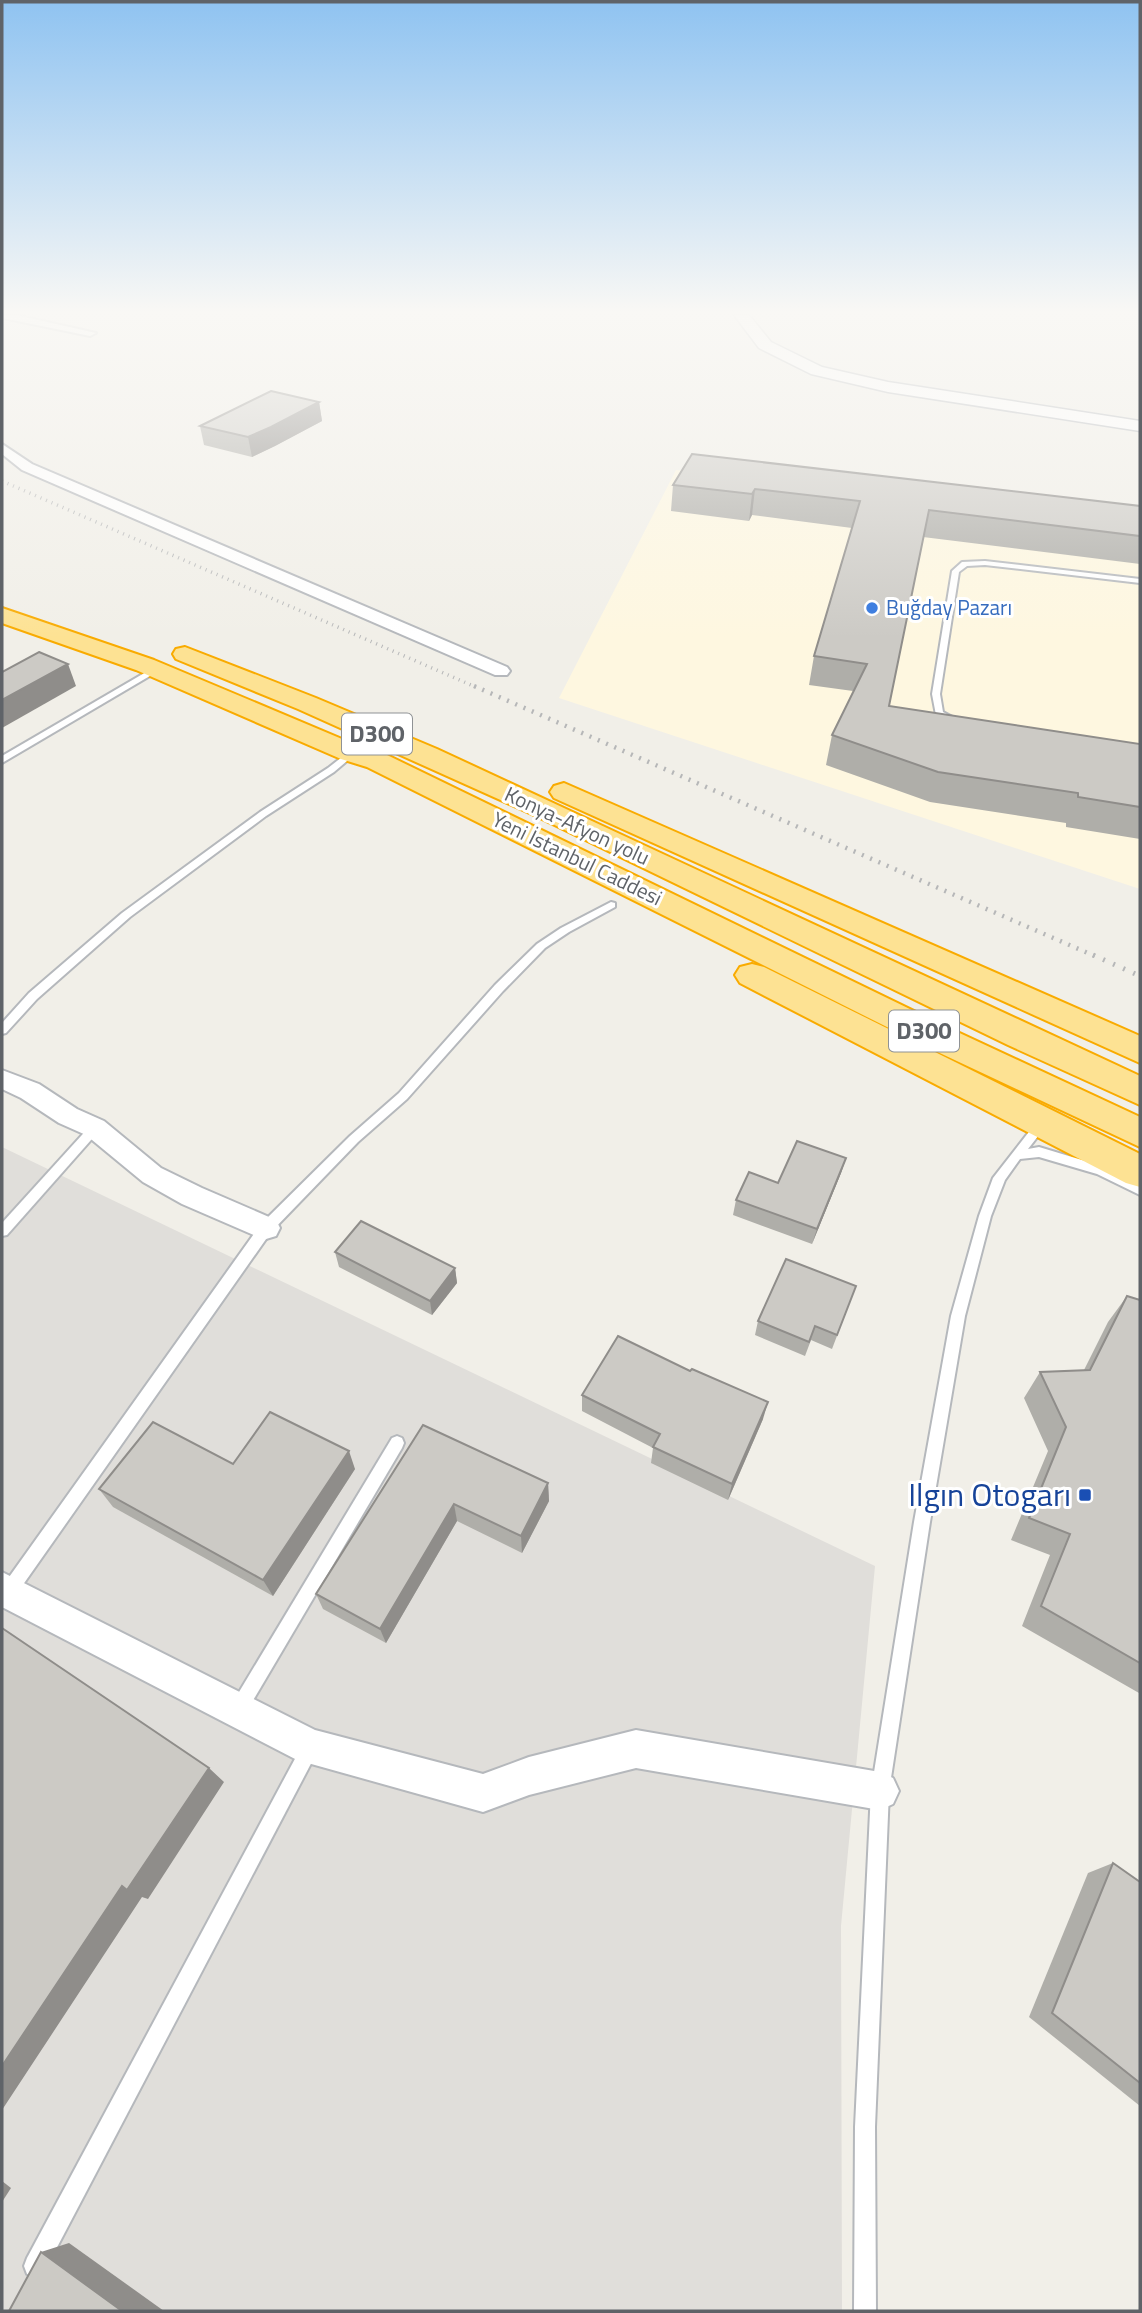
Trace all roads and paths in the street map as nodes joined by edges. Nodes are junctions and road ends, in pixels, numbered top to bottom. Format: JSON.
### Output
{"nodes":[{"id":1,"x":1120,"y":423,"type":"edge"},
{"id":2,"x":1140,"y":426,"type":"edge"},
{"id":3,"x":2,"y":447,"type":"edge"},
{"id":4,"x":1140,"y":581,"type":"edge"},
{"id":5,"x":2,"y":589,"type":"edge"},
{"id":6,"x":53,"y":606,"type":"dead end"},
{"id":7,"x":2,"y":615,"type":"edge"},
{"id":8,"x":127,"y":632,"type":"dead end"},
{"id":9,"x":156,"y":670,"type":"junction"},
{"id":10,"x":501,"y":671,"type":"dead end"},
{"id":11,"x":328,"y":712,"type":"junction"},
{"id":12,"x":967,"y":728,"type":"edge"},
{"id":13,"x":351,"y":753,"type":"junction"},
{"id":14,"x":2,"y":760,"type":"edge"},
{"id":15,"x":611,"y":905,"type":"junction"},
{"id":16,"x":2,"y":1030,"type":"edge"},
{"id":17,"x":1140,"y":1050,"type":"edge"},
{"id":18,"x":2,"y":1079,"type":"edge"},
{"id":19,"x":1140,"y":1091,"type":"edge"},
{"id":20,"x":1043,"y":1122,"type":"junction"},
{"id":21,"x":95,"y":1128,"type":"junction"},
{"id":22,"x":1140,"y":1133,"type":"edge"},
{"id":23,"x":1016,"y":1155,"type":"junction"},
{"id":24,"x":1140,"y":1172,"type":"edge"},
{"id":25,"x":1140,"y":1190,"type":"edge"},
{"id":26,"x":266,"y":1228,"type":"junction"},
{"id":27,"x":2,"y":1231,"type":"edge"},
{"id":28,"x":397,"y":1443,"type":"dead end"},
{"id":29,"x":4,"y":1594,"type":"edge"},
{"id":30,"x":239,"y":1709,"type":"junction"},
{"id":31,"x":310,"y":1747,"type":"junction"},
{"id":32,"x":880,"y":1791,"type":"junction"},
{"id":33,"x":24,"y":2287,"type":"edge"},
{"id":34,"x":865,"y":2311,"type":"edge"}],
"edges":[{"from":1,"to":2,"type":"street"},
{"from":3,"to":10,"type":"street"},
{"from":4,"to":12,"type":"lane"},
{"from":5,"to":6,"type":"highway"},
{"from":7,"to":9,"type":"highway","name":"Yeni İstanbul Caddesi","number":"D300"},
{"from":8,"to":11,"type":"highway","name":"Konya-Afyon yolu","number":"D300"},
{"from":9,"to":13,"type":"highway","name":"Yeni İstanbul Caddesi","number":"D300"},
{"from":9,"to":14,"type":"lane"},
{"from":11,"to":17,"type":"highway"},
{"from":11,"to":19,"type":"highway","name":"Konya-Afyon yolu","number":"D300"},
{"from":13,"to":15,"type":"highway"},
{"from":13,"to":16,"type":"lane"},
{"from":13,"to":22,"type":"highway","name":"Yeni İstanbul Caddesi","number":"D300"},
{"from":15,"to":20,"type":"highway"},
{"from":15,"to":26,"type":"lane"},
{"from":18,"to":21,"type":"street"},
{"from":20,"to":23,"type":"lane"},
{"from":20,"to":24,"type":"highway"},
{"from":21,"to":26,"type":"street"},
{"from":21,"to":27,"type":"lane"},
{"from":23,"to":25,"type":"lane"},
{"from":23,"to":32,"type":"lane"},
{"from":26,"to":29,"type":"lane"},
{"from":28,"to":30,"type":"lane"},
{"from":29,"to":30,"type":"street"},
{"from":30,"to":31,"type":"street"},
{"from":31,"to":32,"type":"street"},
{"from":31,"to":33,"type":"lane"},
{"from":32,"to":34,"type":"lane"}]}
